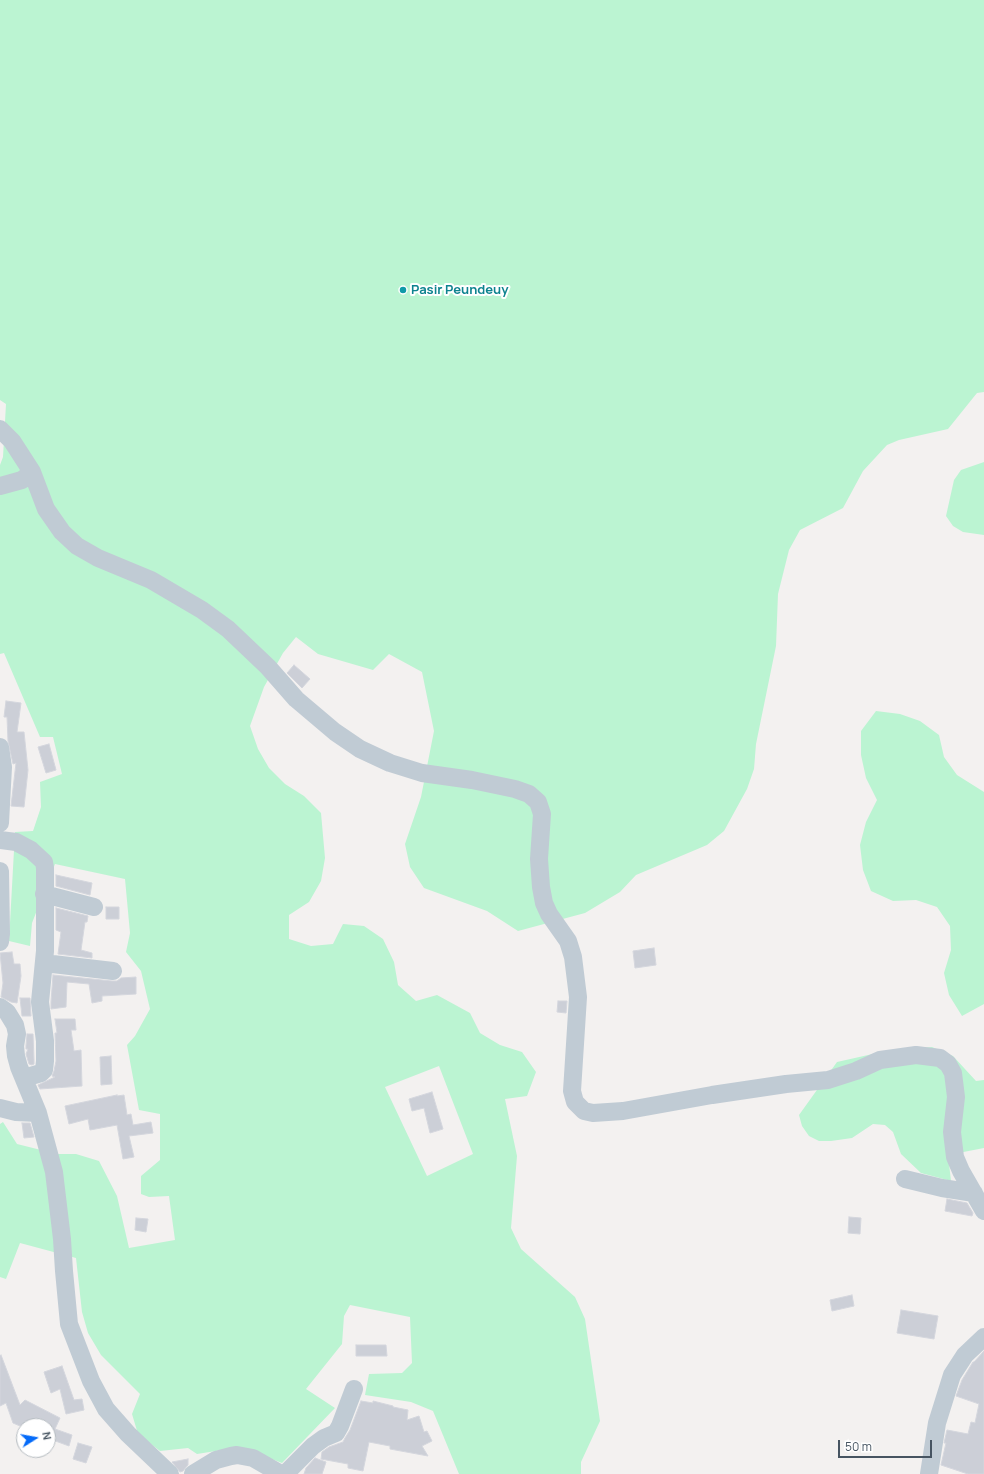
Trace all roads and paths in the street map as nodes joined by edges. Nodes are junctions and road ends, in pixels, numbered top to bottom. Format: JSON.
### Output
{"nodes":[{"id":1,"x":0,"y":428,"type":"edge"},
{"id":2,"x":32,"y":472,"type":"junction"},
{"id":3,"x":0,"y":486,"type":"edge"},
{"id":4,"x":0,"y":747,"type":"edge"},
{"id":5,"x":1,"y":767,"type":"edge"},
{"id":6,"x":0,"y":823,"type":"edge"},
{"id":7,"x":0,"y":840,"type":"edge"},
{"id":8,"x":0,"y":871,"type":"edge"},
{"id":9,"x":44,"y":894,"type":"junction"},
{"id":10,"x":94,"y":907,"type":"dead end"},
{"id":11,"x":0,"y":942,"type":"edge"},
{"id":12,"x":44,"y":964,"type":"junction"},
{"id":13,"x":113,"y":971,"type":"dead end"},
{"id":14,"x":0,"y":1007,"type":"edge"},
{"id":15,"x":24,"y":1078,"type":"junction"},
{"id":16,"x":0,"y":1108,"type":"edge"},
{"id":17,"x":38,"y":1113,"type":"junction"},
{"id":18,"x":905,"y":1178,"type":"dead end"},
{"id":19,"x":974,"y":1193,"type":"junction"},
{"id":20,"x":984,"y":1211,"type":"edge"},
{"id":21,"x":984,"y":1337,"type":"edge"},
{"id":22,"x":354,"y":1389,"type":"dead end"},
{"id":23,"x":170,"y":1474,"type":"edge"},
{"id":24,"x":192,"y":1474,"type":"edge"},
{"id":25,"x":282,"y":1474,"type":"edge"},
{"id":26,"x":285,"y":1474,"type":"edge"},
{"id":27,"x":929,"y":1474,"type":"edge"}],
"edges":[{"from":1,"to":2,"type":"street"},
{"from":2,"to":3,"type":"street"},
{"from":2,"to":19,"type":"street"},
{"from":4,"to":5,"type":"street"},
{"from":5,"to":6,"type":"street"},
{"from":7,"to":9,"type":"street"},
{"from":8,"to":11,"type":"street"},
{"from":9,"to":10,"type":"street"},
{"from":9,"to":12,"type":"street"},
{"from":12,"to":13,"type":"street"},
{"from":12,"to":15,"type":"street"},
{"from":14,"to":15,"type":"street"},
{"from":15,"to":17,"type":"street"},
{"from":16,"to":17,"type":"street"},
{"from":17,"to":23,"type":"street"},
{"from":18,"to":19,"type":"street"},
{"from":19,"to":20,"type":"street"},
{"from":21,"to":27,"type":"street"},
{"from":22,"to":26,"type":"street"},
{"from":24,"to":25,"type":"street"}]}
